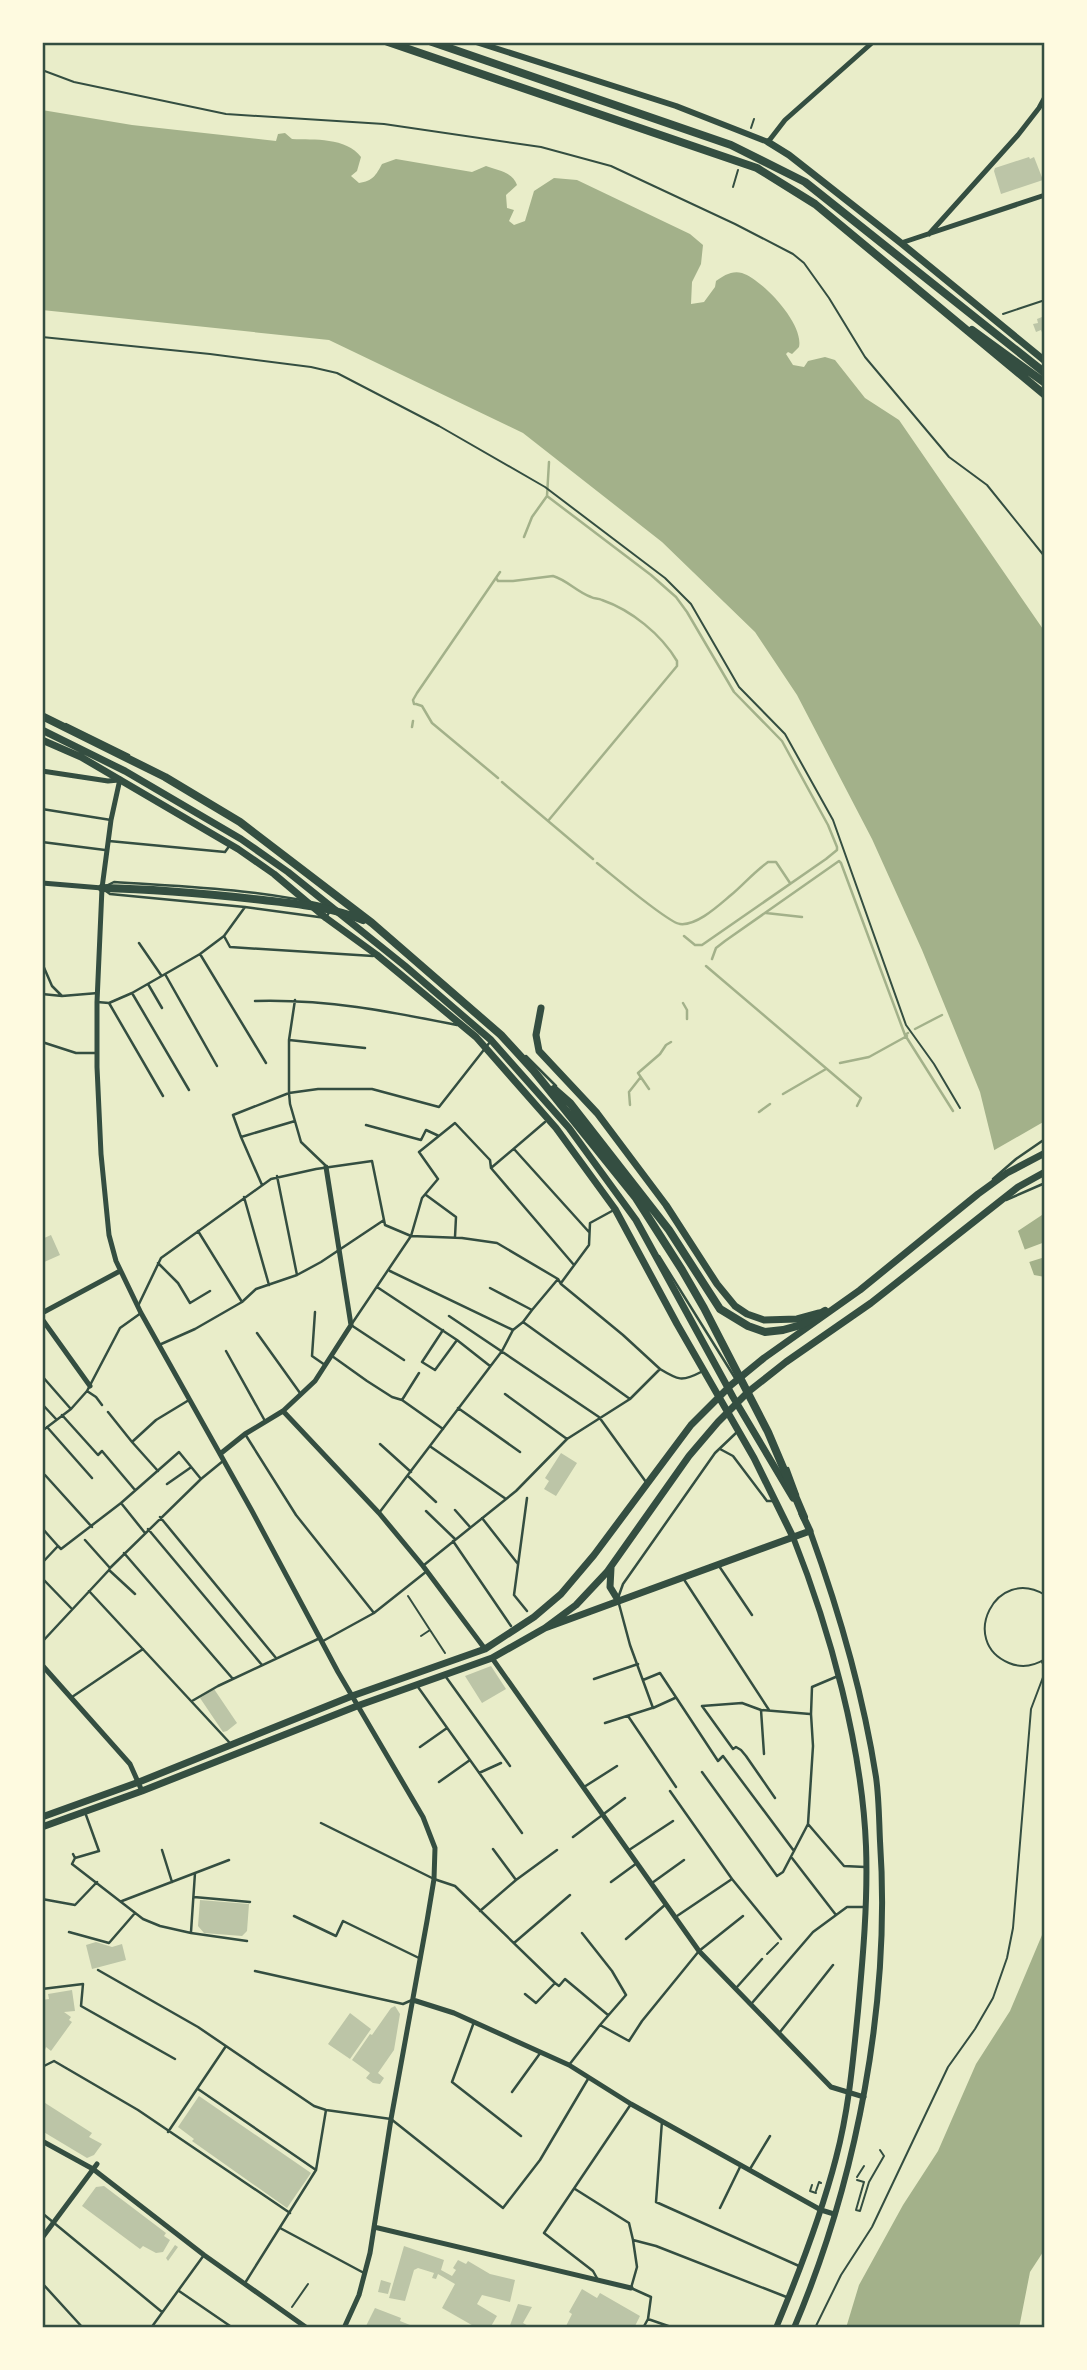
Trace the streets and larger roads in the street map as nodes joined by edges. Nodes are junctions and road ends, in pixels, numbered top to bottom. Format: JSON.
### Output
{"nodes":[{"id":1,"x":388,"y":42,"type":"edge"},
{"id":2,"x":432,"y":42,"type":"edge"},
{"id":3,"x":476,"y":42,"type":"edge"},
{"id":4,"x":873,"y":42,"type":"edge"},
{"id":5,"x":1045,"y":97,"type":"edge"},
{"id":6,"x":768,"y":142,"type":"junction"},
{"id":7,"x":1045,"y":195,"type":"edge"},
{"id":8,"x":929,"y":234,"type":"junction"},
{"id":9,"x":901,"y":243,"type":"junction"},
{"id":10,"x":946,"y":314,"type":"junction"},
{"id":11,"x":1045,"y":360,"type":"edge"},
{"id":12,"x":1045,"y":373,"type":"edge"},
{"id":13,"x":1045,"y":383,"type":"edge"},
{"id":14,"x":1045,"y":395,"type":"edge"},
{"id":15,"x":42,"y":714,"type":"edge"},
{"id":16,"x":42,"y":730,"type":"edge"},
{"id":17,"x":42,"y":740,"type":"edge"},
{"id":18,"x":42,"y":771,"type":"edge"},
{"id":19,"x":125,"y":771,"type":"junction"},
{"id":20,"x":119,"y":780,"type":"junction"},
{"id":21,"x":42,"y":883,"type":"edge"},
{"id":22,"x":103,"y":888,"type":"junction"},
{"id":23,"x":372,"y":923,"type":"junction"},
{"id":24,"x":541,"y":1008,"type":"dead end"},
{"id":25,"x":533,"y":1070,"type":"junction"},
{"id":26,"x":1045,"y":1153,"type":"edge"},
{"id":27,"x":326,"y":1167,"type":"road end"},
{"id":28,"x":1045,"y":1172,"type":"edge"},
{"id":29,"x":120,"y":1271,"type":"junction"},
{"id":30,"x":860,"y":1290,"type":"junction"},
{"id":31,"x":825,"y":1311,"type":"junction"},
{"id":32,"x":42,"y":1313,"type":"edge"},
{"id":33,"x":42,"y":1320,"type":"edge"},
{"id":34,"x":88,"y":1388,"type":"road end"},
{"id":35,"x":284,"y":1410,"type":"junction"},
{"id":36,"x":221,"y":1457,"type":"junction"},
{"id":37,"x":804,"y":1517,"type":"junction"},
{"id":38,"x":810,"y":1531,"type":"junction"},
{"id":39,"x":793,"y":1537,"type":"junction"},
{"id":40,"x":612,"y":1565,"type":"junction"},
{"id":41,"x":618,"y":1600,"type":"junction"},
{"id":42,"x":545,"y":1628,"type":"junction"},
{"id":43,"x":485,"y":1648,"type":"junction"},
{"id":44,"x":492,"y":1658,"type":"junction"},
{"id":45,"x":42,"y":1665,"type":"edge"},
{"id":46,"x":352,"y":1696,"type":"junction"},
{"id":47,"x":357,"y":1706,"type":"junction"},
{"id":48,"x":139,"y":1782,"type":"junction"},
{"id":49,"x":142,"y":1791,"type":"junction"},
{"id":50,"x":42,"y":1817,"type":"edge"},
{"id":51,"x":42,"y":1827,"type":"edge"},
{"id":52,"x":413,"y":2000,"type":"junction"},
{"id":53,"x":850,"y":2092,"type":"junction"},
{"id":54,"x":864,"y":2097,"type":"junction"},
{"id":55,"x":42,"y":2141,"type":"edge"},
{"id":56,"x":97,"y":2164,"type":"dead end"},
{"id":57,"x":93,"y":2169,"type":"junction"},
{"id":58,"x":821,"y":2210,"type":"junction"},
{"id":59,"x":834,"y":2214,"type":"junction"},
{"id":60,"x":374,"y":2227,"type":"junction"},
{"id":61,"x":42,"y":2238,"type":"edge"},
{"id":62,"x":631,"y":2288,"type":"road end"},
{"id":63,"x":307,"y":2328,"type":"edge"},
{"id":64,"x":344,"y":2328,"type":"edge"},
{"id":65,"x":776,"y":2328,"type":"edge"},
{"id":66,"x":794,"y":2328,"type":"edge"}],
"edges":[{"from":1,"to":10,"type":"highway"},
{"from":2,"to":12,"type":"highway"},
{"from":3,"to":6,"type":"street"},
{"from":4,"to":6,"type":"street"},
{"from":5,"to":8,"type":"street"},
{"from":6,"to":9,"type":"main road"},
{"from":7,"to":8,"type":"street"},
{"from":8,"to":9,"type":"street"},
{"from":9,"to":11,"type":"main road"},
{"from":10,"to":13,"type":"highway"},
{"from":10,"to":14,"type":"highway"},
{"from":15,"to":23,"type":"highway"},
{"from":16,"to":19,"type":"main road"},
{"from":17,"to":20,"type":"main road"},
{"from":18,"to":20,"type":"street"},
{"from":19,"to":20,"type":"street"},
{"from":19,"to":37,"type":"main road"},
{"from":20,"to":22,"type":"street"},
{"from":20,"to":39,"type":"main road"},
{"from":21,"to":22,"type":"street"},
{"from":22,"to":23,"type":"highway"},
{"from":22,"to":29,"type":"street"},
{"from":23,"to":25,"type":"highway"},
{"from":24,"to":31,"type":"main road"},
{"from":25,"to":31,"type":"highway"},
{"from":25,"to":37,"type":"highway"},
{"from":26,"to":30,"type":"main road"},
{"from":27,"to":35,"type":"street"},
{"from":28,"to":40,"type":"main road"},
{"from":29,"to":32,"type":"street"},
{"from":29,"to":36,"type":"street"},
{"from":30,"to":31,"type":"main road"},
{"from":30,"to":43,"type":"main road"},
{"from":33,"to":34,"type":"street"},
{"from":35,"to":36,"type":"street"},
{"from":35,"to":43,"type":"street"},
{"from":36,"to":46,"type":"street"},
{"from":37,"to":38,"type":"main road"},
{"from":38,"to":39,"type":"main road"},
{"from":38,"to":54,"type":"street"},
{"from":39,"to":41,"type":"main road"},
{"from":39,"to":53,"type":"street"},
{"from":40,"to":41,"type":"main road"},
{"from":40,"to":42,"type":"main road"},
{"from":41,"to":42,"type":"main road"},
{"from":42,"to":44,"type":"main road"},
{"from":43,"to":46,"type":"main road"},
{"from":44,"to":47,"type":"main road"},
{"from":44,"to":53,"type":"street"},
{"from":45,"to":48,"type":"street"},
{"from":46,"to":47,"type":"street"},
{"from":46,"to":48,"type":"main road"},
{"from":47,"to":49,"type":"main road"},
{"from":47,"to":52,"type":"street"},
{"from":48,"to":49,"type":"street"},
{"from":48,"to":50,"type":"main road"},
{"from":49,"to":51,"type":"main road"},
{"from":52,"to":58,"type":"street"},
{"from":52,"to":60,"type":"street"},
{"from":53,"to":54,"type":"street"},
{"from":53,"to":58,"type":"street"},
{"from":54,"to":59,"type":"street"},
{"from":55,"to":57,"type":"street"},
{"from":56,"to":57,"type":"street"},
{"from":57,"to":61,"type":"street"},
{"from":57,"to":63,"type":"street"},
{"from":58,"to":59,"type":"street"},
{"from":58,"to":65,"type":"street"},
{"from":59,"to":66,"type":"street"},
{"from":60,"to":62,"type":"street"},
{"from":60,"to":64,"type":"street"}]}
